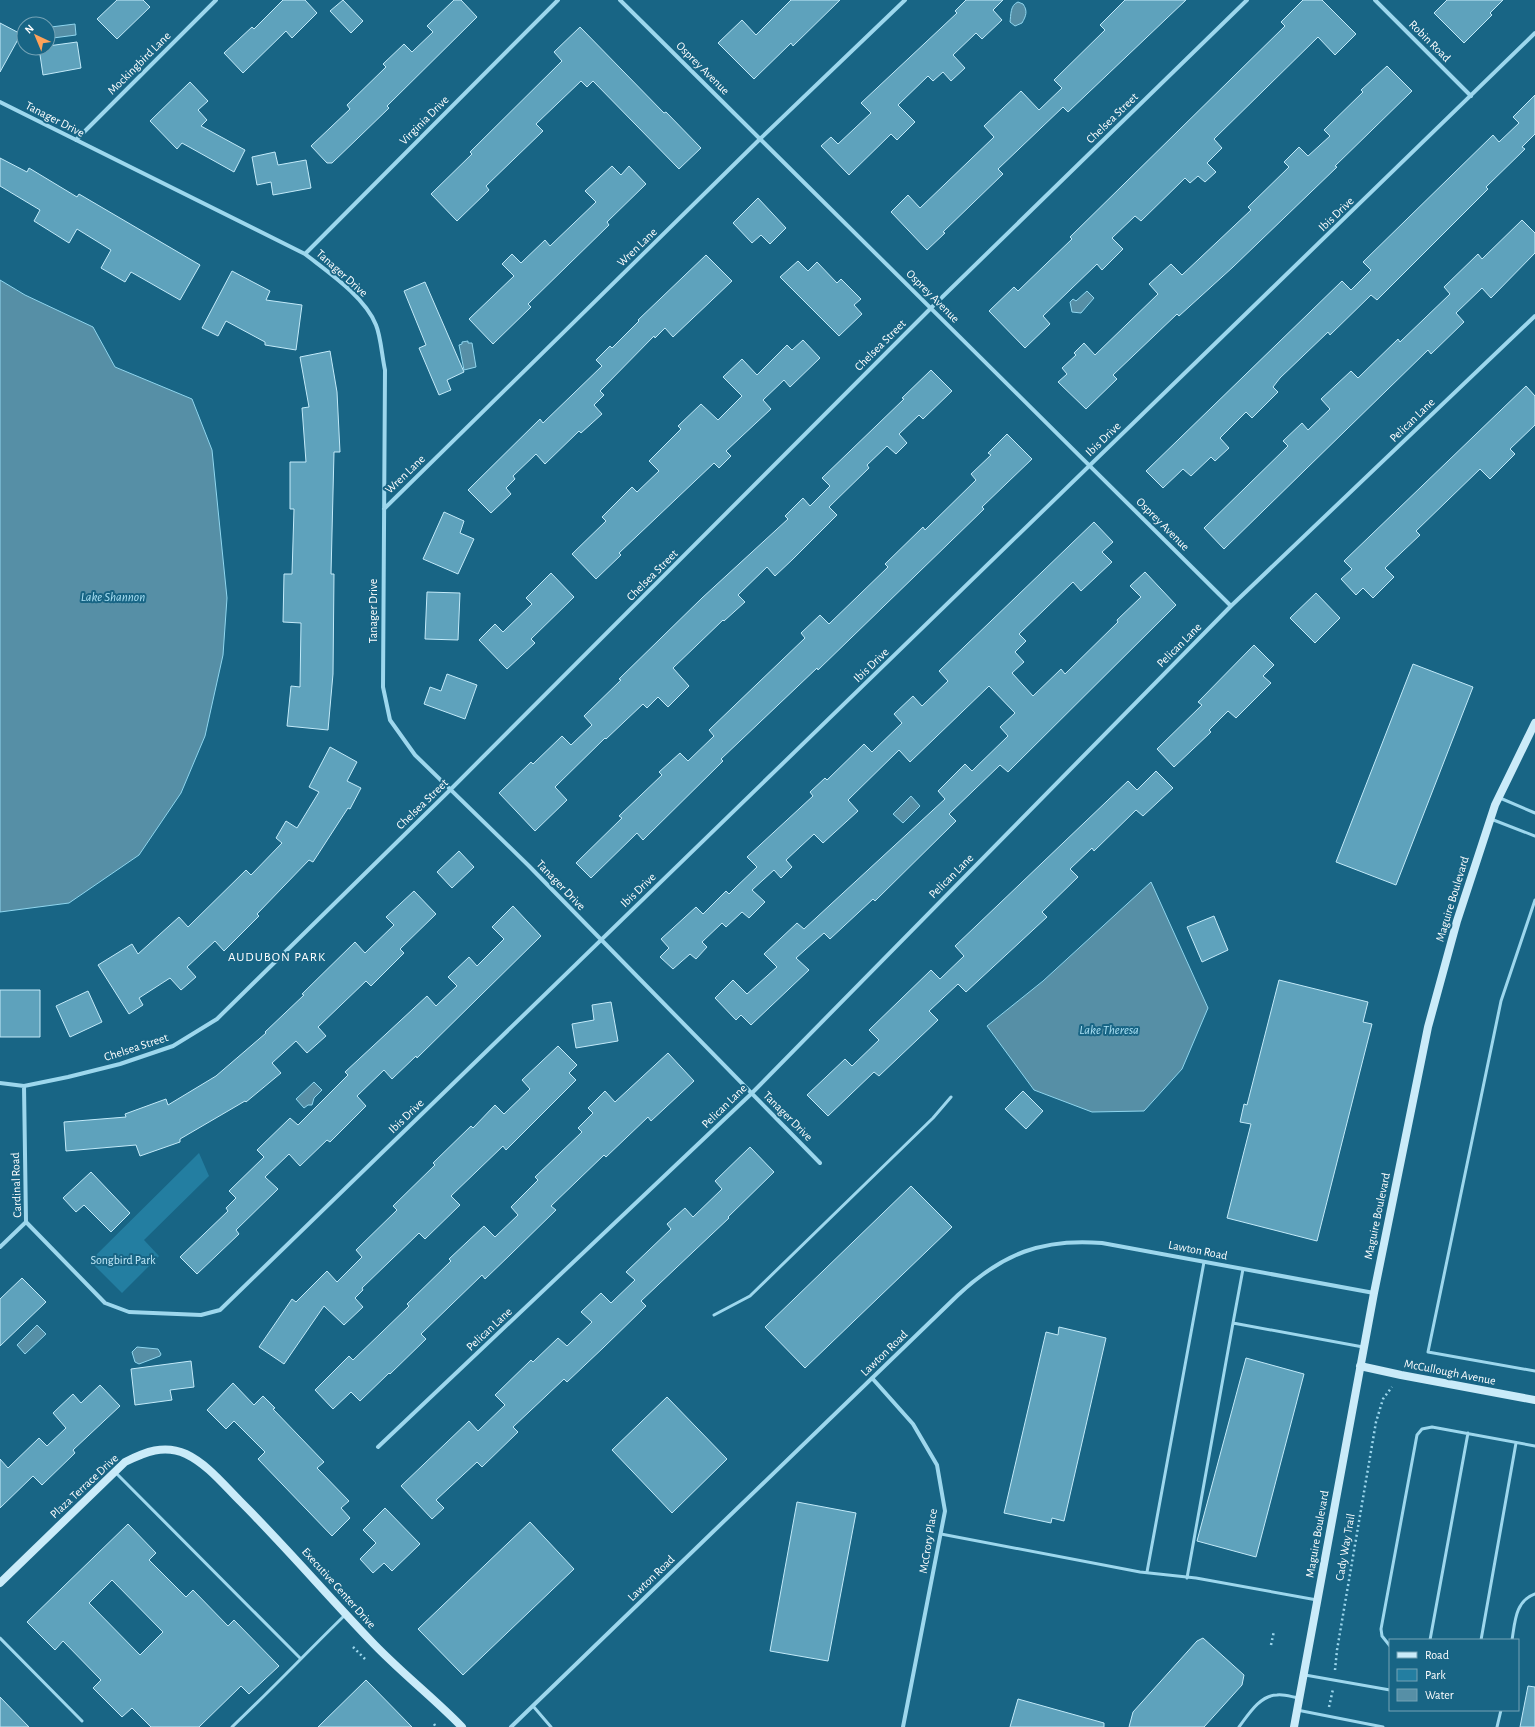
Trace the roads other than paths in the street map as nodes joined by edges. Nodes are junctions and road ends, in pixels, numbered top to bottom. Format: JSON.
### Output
{"nodes":[{"id":1,"x":216,"y":0,"type":"edge"},
{"id":2,"x":558,"y":0,"type":"edge"},
{"id":3,"x":620,"y":0,"type":"edge"},
{"id":4,"x":905,"y":0,"type":"edge"},
{"id":5,"x":1247,"y":0,"type":"edge"},
{"id":6,"x":1375,"y":0,"type":"edge"},
{"id":7,"x":1535,"y":33,"type":"edge"},
{"id":8,"x":1471,"y":96,"type":"junction"},
{"id":9,"x":0,"y":102,"type":"edge"},
{"id":10,"x":760,"y":139,"type":"junction"},
{"id":11,"x":76,"y":140,"type":"junction"},
{"id":12,"x":305,"y":254,"type":"junction"},
{"id":13,"x":931,"y":308,"type":"junction"},
{"id":14,"x":1535,"y":316,"type":"edge"},
{"id":15,"x":1090,"y":466,"type":"junction"},
{"id":16,"x":384,"y":509,"type":"junction"},
{"id":17,"x":1231,"y":606,"type":"junction"},
{"id":18,"x":1535,"y":723,"type":"edge"},
{"id":19,"x":451,"y":789,"type":"junction"},
{"id":20,"x":1499,"y":797,"type":"junction"},
{"id":21,"x":1535,"y":813,"type":"edge"},
{"id":22,"x":1491,"y":819,"type":"junction"},
{"id":23,"x":1535,"y":836,"type":"edge"},
{"id":24,"x":1535,"y":900,"type":"edge"},
{"id":25,"x":601,"y":940,"type":"junction"},
{"id":26,"x":0,"y":1083,"type":"edge"},
{"id":27,"x":24,"y":1086,"type":"junction"},
{"id":28,"x":751,"y":1094,"type":"junction"},
{"id":29,"x":951,"y":1097,"type":"dead end"},
{"id":30,"x":820,"y":1163,"type":"dead end"},
{"id":31,"x":26,"y":1222,"type":"junction"},
{"id":32,"x":0,"y":1247,"type":"edge"},
{"id":33,"x":1204,"y":1262,"type":"junction"},
{"id":34,"x":1243,"y":1269,"type":"junction"},
{"id":35,"x":1374,"y":1293,"type":"junction"},
{"id":36,"x":220,"y":1310,"type":"joint"},
{"id":37,"x":714,"y":1315,"type":"dead end"},
{"id":38,"x":1233,"y":1324,"type":"junction"},
{"id":39,"x":1363,"y":1347,"type":"junction"},
{"id":40,"x":1360,"y":1366,"type":"junction"},
{"id":41,"x":1535,"y":1370,"type":"edge"},
{"id":42,"x":872,"y":1378,"type":"junction"},
{"id":43,"x":1535,"y":1400,"type":"edge"},
{"id":44,"x":1468,"y":1433,"type":"junction"},
{"id":45,"x":1516,"y":1443,"type":"junction"},
{"id":46,"x":1535,"y":1446,"type":"edge"},
{"id":47,"x":378,"y":1447,"type":"dead end"},
{"id":48,"x":201,"y":1463,"type":"joint"},
{"id":49,"x":115,"y":1472,"type":"junction"},
{"id":50,"x":941,"y":1534,"type":"junction"},
{"id":51,"x":1147,"y":1572,"type":"junction"},
{"id":52,"x":1187,"y":1578,"type":"junction"},
{"id":53,"x":0,"y":1583,"type":"edge"},
{"id":54,"x":1535,"y":1594,"type":"edge"},
{"id":55,"x":1317,"y":1600,"type":"junction"},
{"id":56,"x":346,"y":1614,"type":"junction"},
{"id":57,"x":0,"y":1638,"type":"edge"},
{"id":58,"x":1430,"y":1639,"type":"edge"},
{"id":59,"x":1481,"y":1639,"type":"edge"},
{"id":60,"x":1512,"y":1639,"type":"edge"},
{"id":61,"x":1389,"y":1645,"type":"edge"},
{"id":62,"x":300,"y":1658,"type":"junction"},
{"id":63,"x":1304,"y":1675,"type":"junction"},
{"id":64,"x":1389,"y":1690,"type":"edge"},
{"id":65,"x":1300,"y":1699,"type":"junction"},
{"id":66,"x":533,"y":1706,"type":"junction"},
{"id":67,"x":1298,"y":1710,"type":"junction"},
{"id":68,"x":1501,"y":1711,"type":"edge"},
{"id":69,"x":82,"y":1721,"type":"dead end"},
{"id":70,"x":232,"y":1727,"type":"edge"},
{"id":71,"x":462,"y":1727,"type":"edge"},
{"id":72,"x":511,"y":1727,"type":"edge"},
{"id":73,"x":551,"y":1727,"type":"edge"},
{"id":74,"x":903,"y":1727,"type":"edge"},
{"id":75,"x":1239,"y":1727,"type":"edge"},
{"id":76,"x":1294,"y":1727,"type":"edge"},
{"id":77,"x":1383,"y":1727,"type":"edge"},
{"id":78,"x":1498,"y":1727,"type":"edge"}],
"edges":[{"from":1,"to":11,"type":"street","name":"Mockingbird Lane"},
{"from":2,"to":12,"type":"street","name":"Virginia Drive"},
{"from":3,"to":10,"type":"street","name":"Osprey Avenue"},
{"from":4,"to":10,"type":"street","name":"Wren Lane"},
{"from":5,"to":13,"type":"street","name":"Chelsea Street"},
{"from":6,"to":8,"type":"street","name":"Robin Road"},
{"from":7,"to":8,"type":"street","name":"Ibis Drive"},
{"from":8,"to":15,"type":"street","name":"Ibis Drive"},
{"from":9,"to":11,"type":"street","name":"Tanager Drive"},
{"from":10,"to":13,"type":"street","name":"Osprey Avenue"},
{"from":10,"to":16,"type":"street","name":"Wren Lane"},
{"from":11,"to":12,"type":"street","name":"Tanager Drive"},
{"from":12,"to":16,"type":"street","name":"Tanager Drive"},
{"from":13,"to":15,"type":"street","name":"Osprey Avenue"},
{"from":13,"to":19,"type":"street","name":"Chelsea Street"},
{"from":14,"to":17,"type":"street","name":"Pelican Lane"},
{"from":15,"to":17,"type":"street","name":"Osprey Avenue"},
{"from":15,"to":25,"type":"street","name":"Ibis Drive"},
{"from":16,"to":19,"type":"street","name":"Tanager Drive"},
{"from":17,"to":28,"type":"street","name":"Pelican Lane"},
{"from":18,"to":20,"type":"street","name":"Maguire Boulevard"},
{"from":19,"to":25,"type":"street","name":"Tanager Drive"},
{"from":19,"to":27,"type":"street","name":"Chelsea Street"},
{"from":20,"to":21,"type":"lane"},
{"from":20,"to":22,"type":"street","name":"Maguire Boulevard"},
{"from":22,"to":23,"type":"lane"},
{"from":22,"to":35,"type":"street","name":"Maguire Boulevard"},
{"from":24,"to":41,"type":"lane"},
{"from":25,"to":28,"type":"street","name":"Tanager Drive"},
{"from":25,"to":36,"type":"street","name":"Ibis Drive"},
{"from":26,"to":27,"type":"street"},
{"from":27,"to":31,"type":"street","name":"Cardinal Road"},
{"from":28,"to":30,"type":"street","name":"Tanager Drive"},
{"from":28,"to":47,"type":"street","name":"Pelican Lane"},
{"from":29,"to":37,"type":"lane"},
{"from":31,"to":32,"type":"street"},
{"from":31,"to":36,"type":"street","name":"Cardinal Road"},
{"from":33,"to":34,"type":"street","name":"Lawton Road"},
{"from":33,"to":42,"type":"street","name":"Lawton Road"},
{"from":33,"to":51,"type":"lane"},
{"from":34,"to":35,"type":"street","name":"Lawton Road"},
{"from":34,"to":38,"type":"lane"},
{"from":35,"to":39,"type":"street","name":"Maguire Boulevard"},
{"from":38,"to":39,"type":"lane"},
{"from":38,"to":52,"type":"lane"},
{"from":39,"to":40,"type":"street","name":"Maguire Boulevard"},
{"from":40,"to":43,"type":"street","name":"McCullough Avenue"},
{"from":40,"to":55,"type":"street","name":"Maguire Boulevard"},
{"from":42,"to":50,"type":"street","name":"McCrory Place"},
{"from":42,"to":66,"type":"street","name":"Lawton Road"},
{"from":44,"to":45,"type":"lane"},
{"from":44,"to":58,"type":"lane"},
{"from":44,"to":61,"type":"lane"},
{"from":45,"to":46,"type":"lane"},
{"from":45,"to":59,"type":"lane"},
{"from":48,"to":49,"type":"street","name":"Plaza Terrace Drive"},
{"from":48,"to":56,"type":"street","name":"Executive Center Drive"},
{"from":49,"to":53,"type":"street","name":"Plaza Terrace Drive"},
{"from":49,"to":62,"type":"lane"},
{"from":50,"to":51,"type":"lane"},
{"from":50,"to":74,"type":"street","name":"McCrory Place"},
{"from":51,"to":52,"type":"lane"},
{"from":52,"to":55,"type":"lane"},
{"from":54,"to":60,"type":"lane"},
{"from":55,"to":63,"type":"street","name":"Maguire Boulevard"},
{"from":56,"to":62,"type":"lane"},
{"from":56,"to":71,"type":"street","name":"Executive Center Drive"},
{"from":57,"to":69,"type":"lane"},
{"from":62,"to":70,"type":"lane"},
{"from":63,"to":64,"type":"lane"},
{"from":63,"to":65,"type":"street","name":"Maguire Boulevard"},
{"from":65,"to":67,"type":"street","name":"Maguire Boulevard"},
{"from":65,"to":75,"type":"lane"},
{"from":66,"to":72,"type":"street","name":"Lawton Road"},
{"from":66,"to":73,"type":"lane"},
{"from":67,"to":76,"type":"street","name":"Maguire Boulevard"},
{"from":67,"to":77,"type":"lane"},
{"from":68,"to":78,"type":"lane"}]}
